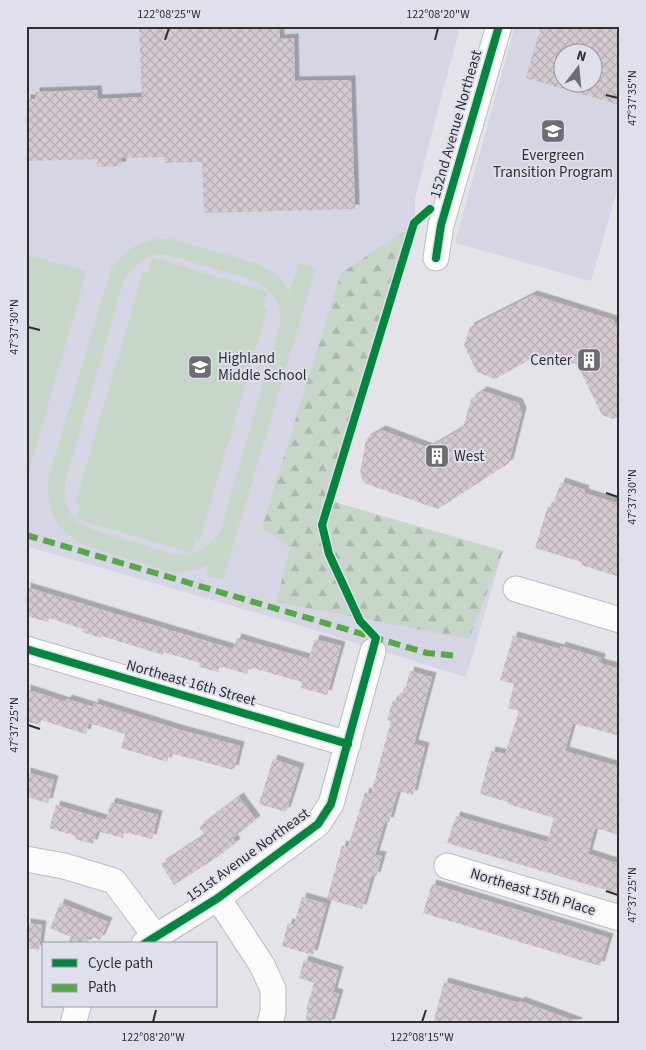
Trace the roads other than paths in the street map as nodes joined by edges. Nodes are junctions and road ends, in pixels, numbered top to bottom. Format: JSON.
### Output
{"nodes":[{"id":1,"x":498,"y":26,"type":"edge"},
{"id":2,"x":436,"y":258,"type":"dead end"},
{"id":3,"x":516,"y":589,"type":"dead end"},
{"id":4,"x":620,"y":620,"type":"edge"},
{"id":5,"x":26,"y":649,"type":"edge"},
{"id":6,"x":374,"y":651,"type":"dead end"},
{"id":7,"x":348,"y":744,"type":"junction"},
{"id":8,"x":26,"y":859,"type":"edge"},
{"id":9,"x":446,"y":866,"type":"dead end"},
{"id":10,"x":218,"y":898,"type":"junction"},
{"id":11,"x":620,"y":918,"type":"edge"},
{"id":12,"x":150,"y":940,"type":"edge"},
{"id":13,"x":77,"y":1008,"type":"edge"},
{"id":14,"x":73,"y":1024,"type":"edge"},
{"id":15,"x":270,"y":1024,"type":"edge"}],
"edges":[{"from":1,"to":2,"type":"street","name":"152nd Avenue Northeast"},
{"from":3,"to":4,"type":"street"},
{"from":5,"to":7,"type":"street","name":"Northeast 16th Street"},
{"from":6,"to":7,"type":"street","name":"151st Avenue Northeast"},
{"from":7,"to":10,"type":"street","name":"151st Avenue Northeast"},
{"from":8,"to":12,"type":"street"},
{"from":9,"to":11,"type":"street","name":"Northeast 15th Place"},
{"from":10,"to":12,"type":"street","name":"151st Avenue Northeast"},
{"from":10,"to":15,"type":"street"},
{"from":13,"to":14,"type":"street"}]}
